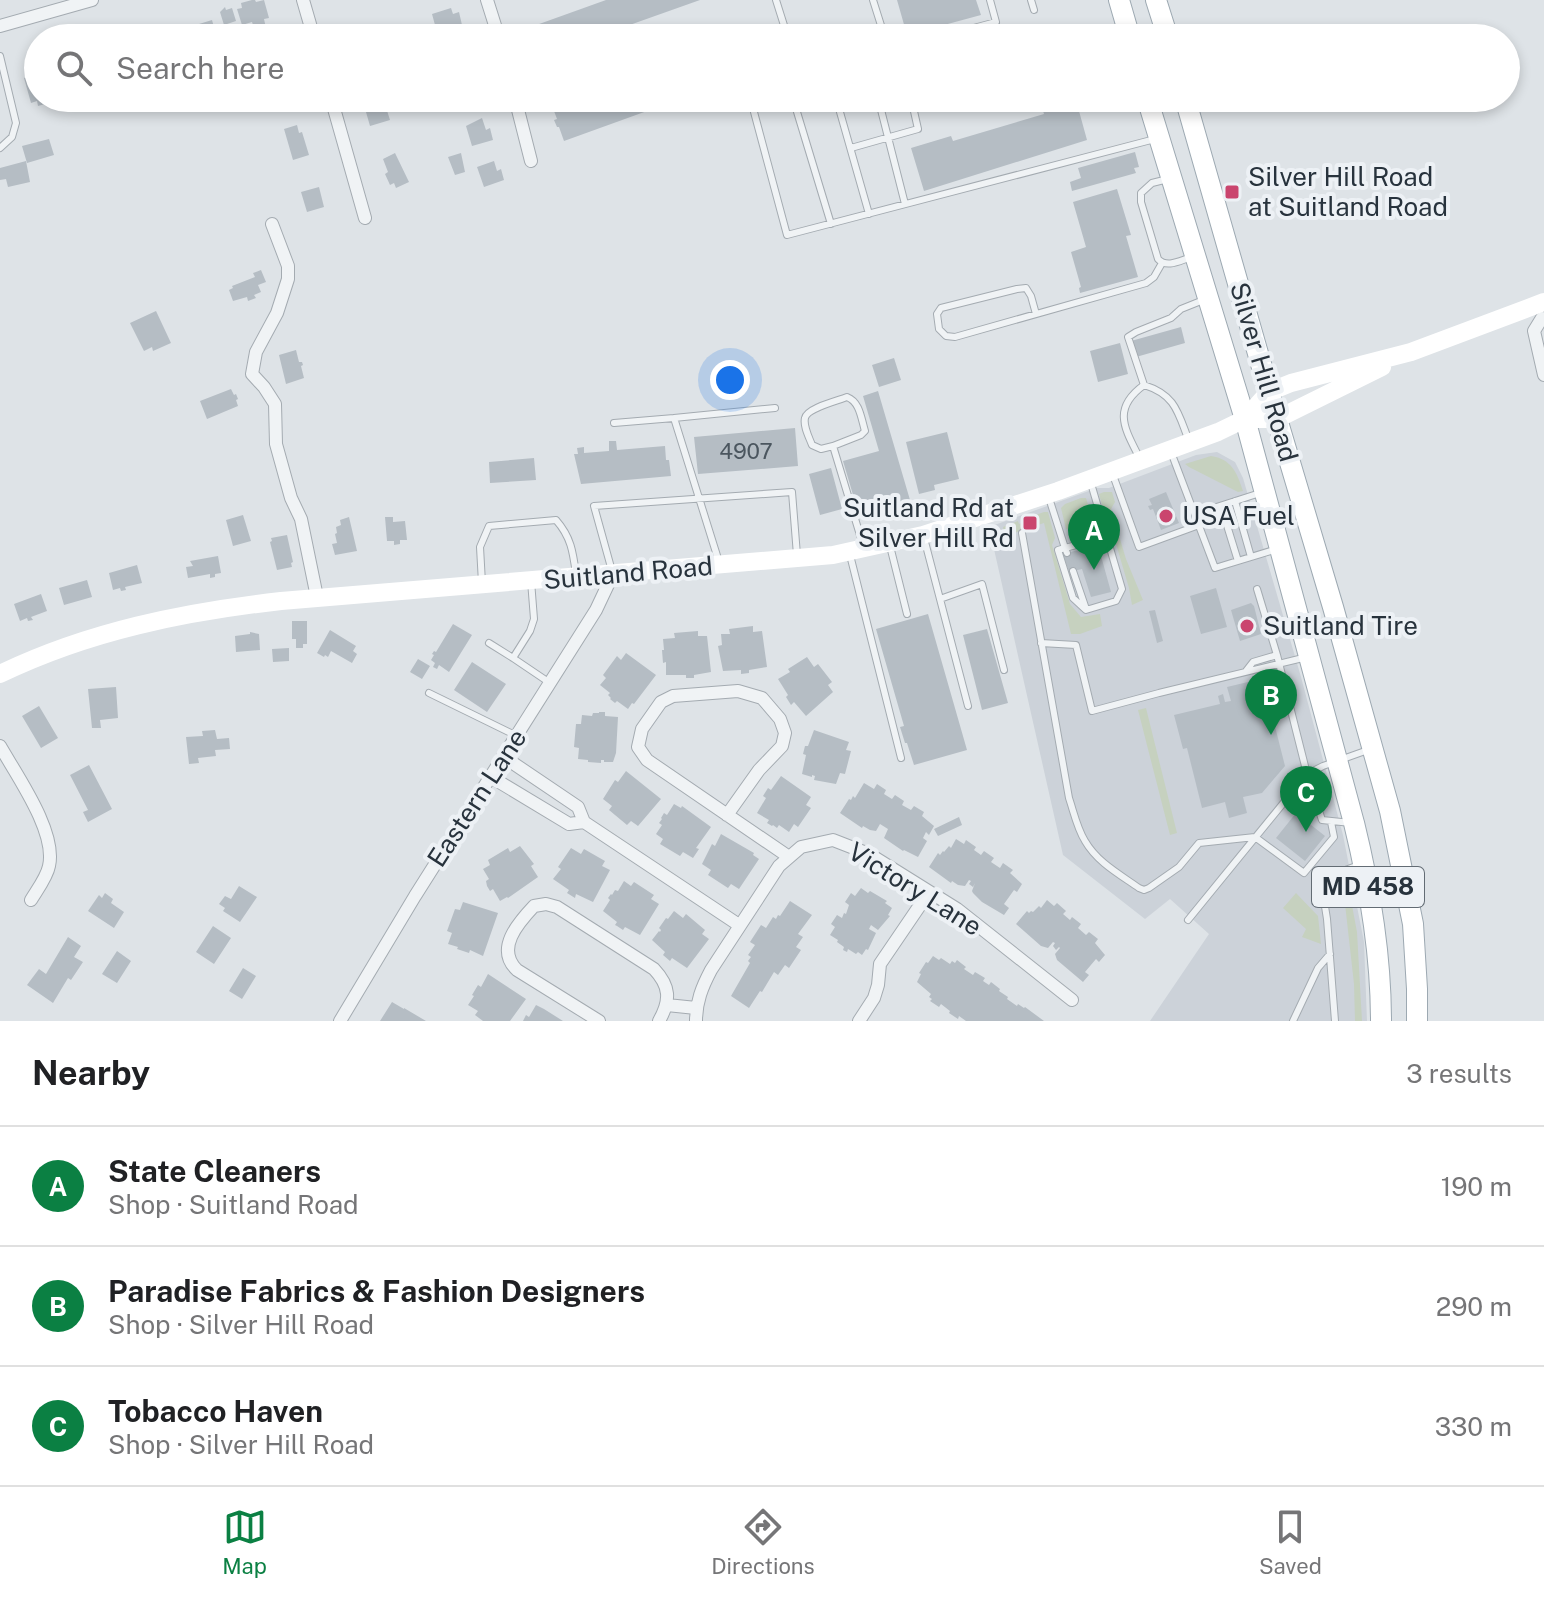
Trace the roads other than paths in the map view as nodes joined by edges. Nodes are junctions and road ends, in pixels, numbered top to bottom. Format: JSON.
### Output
{"nodes":[{"id":1,"x":92,"y":0,"type":"edge"},
{"id":2,"x":303,"y":0,"type":"edge"},
{"id":3,"x":487,"y":0,"type":"edge"},
{"id":4,"x":776,"y":0,"type":"edge"},
{"id":5,"x":873,"y":0,"type":"edge"},
{"id":6,"x":990,"y":0,"type":"edge"},
{"id":7,"x":1031,"y":0,"type":"edge"},
{"id":8,"x":1119,"y":0,"type":"edge"},
{"id":9,"x":1034,"y":10,"type":"dead end"},
{"id":10,"x":310,"y":24,"type":"edge"},
{"id":11,"x":495,"y":24,"type":"edge"},
{"id":12,"x":784,"y":24,"type":"edge"},
{"id":13,"x":881,"y":24,"type":"edge"},
{"id":14,"x":988,"y":24,"type":"edge"},
{"id":15,"x":1126,"y":24,"type":"edge"},
{"id":16,"x":0,"y":26,"type":"edge"},
{"id":17,"x":0,"y":56,"type":"edge"},
{"id":18,"x":335,"y":112,"type":"edge"},
{"id":19,"x":519,"y":112,"type":"edge"},
{"id":20,"x":754,"y":112,"type":"dead end"},
{"id":21,"x":797,"y":112,"type":"edge"},
{"id":22,"x":840,"y":112,"type":"edge"},
{"id":23,"x":882,"y":112,"type":"edge"},
{"id":24,"x":914,"y":112,"type":"edge"},
{"id":25,"x":1151,"y":112,"type":"edge"},
{"id":26,"x":1189,"y":112,"type":"edge"},
{"id":27,"x":888,"y":138,"type":"junction"},
{"id":28,"x":1159,"y":138,"type":"junction"},
{"id":29,"x":0,"y":148,"type":"edge"},
{"id":30,"x":851,"y":148,"type":"junction"},
{"id":31,"x":531,"y":161,"type":"dead end"},
{"id":32,"x":1171,"y":178,"type":"junction"},
{"id":33,"x":905,"y":204,"type":"junction"},
{"id":34,"x":869,"y":214,"type":"junction"},
{"id":35,"x":365,"y":218,"type":"dead end"},
{"id":36,"x":272,"y":224,"type":"dead end"},
{"id":37,"x":831,"y":224,"type":"junction"},
{"id":38,"x":1196,"y":256,"type":"junction"},
{"id":39,"x":1162,"y":263,"type":"junction"},
{"id":40,"x":1209,"y":297,"type":"junction"},
{"id":41,"x":1542,"y":311,"type":"edge"},
{"id":42,"x":1036,"y":314,"type":"junction"},
{"id":43,"x":1411,"y":352,"type":"junction"},
{"id":44,"x":1544,"y":375,"type":"edge"},
{"id":45,"x":1144,"y":385,"type":"junction"},
{"id":46,"x":1269,"y":392,"type":"junction"},
{"id":47,"x":775,"y":408,"type":"dead end"},
{"id":48,"x":674,"y":418,"type":"junction"},
{"id":49,"x":1245,"y":419,"type":"junction"},
{"id":50,"x":1277,"y":419,"type":"junction"},
{"id":51,"x":614,"y":423,"type":"dead end"},
{"id":52,"x":1190,"y":442,"type":"junction"},
{"id":53,"x":833,"y":446,"type":"junction"},
{"id":54,"x":1170,"y":449,"type":"junction"},
{"id":55,"x":1141,"y":460,"type":"junction"},
{"id":56,"x":1111,"y":471,"type":"junction"},
{"id":57,"x":1089,"y":480,"type":"junction"},
{"id":58,"x":1265,"y":492,"type":"junction"},
{"id":59,"x":1047,"y":495,"type":"junction"},
{"id":60,"x":697,"y":497,"type":"junction"},
{"id":61,"x":1235,"y":501,"type":"junction"},
{"id":62,"x":1221,"y":506,"type":"junction"},
{"id":63,"x":1195,"y":514,"type":"junction"},
{"id":64,"x":1199,"y":525,"type":"junction"},
{"id":65,"x":1022,"y":533,"type":"dead end"},
{"id":66,"x":923,"y":535,"type":"junction"},
{"id":67,"x":1106,"y":537,"type":"junction"},
{"id":68,"x":889,"y":542,"type":"junction"},
{"id":69,"x":1281,"y":548,"type":"junction"},
{"id":70,"x":856,"y":550,"type":"junction"},
{"id":71,"x":1066,"y":550,"type":"junction"},
{"id":72,"x":1251,"y":557,"type":"junction"},
{"id":73,"x":797,"y":558,"type":"junction"},
{"id":74,"x":1238,"y":561,"type":"junction"},
{"id":75,"x":720,"y":565,"type":"junction"},
{"id":76,"x":1073,"y":571,"type":"dead end"},
{"id":77,"x":613,"y":574,"type":"junction"},
{"id":78,"x":577,"y":577,"type":"junction"},
{"id":79,"x":531,"y":581,"type":"junction"},
{"id":80,"x":483,"y":585,"type":"junction"},
{"id":81,"x":1257,"y":589,"type":"dead end"},
{"id":82,"x":317,"y":597,"type":"junction"},
{"id":83,"x":940,"y":599,"type":"junction"},
{"id":84,"x":1086,"y":610,"type":"junction"},
{"id":85,"x":907,"y":614,"type":"dead end"},
{"id":86,"x":489,"y":643,"type":"dead end"},
{"id":87,"x":1041,"y":643,"type":"junction"},
{"id":88,"x":1310,"y":656,"type":"junction"},
{"id":89,"x":513,"y":658,"type":"junction"},
{"id":90,"x":1278,"y":659,"type":"junction"},
{"id":91,"x":1004,"y":670,"type":"dead end"},
{"id":92,"x":0,"y":674,"type":"edge"},
{"id":93,"x":550,"y":683,"type":"junction"},
{"id":94,"x":429,"y":693,"type":"dead end"},
{"id":95,"x":968,"y":706,"type":"dead end"},
{"id":96,"x":517,"y":736,"type":"junction"},
{"id":97,"x":0,"y":746,"type":"edge"},
{"id":98,"x":1372,"y":749,"type":"junction"},
{"id":99,"x":504,"y":757,"type":"junction"},
{"id":100,"x":901,"y":758,"type":"dead end"},
{"id":101,"x":1337,"y":760,"type":"junction"},
{"id":102,"x":1307,"y":774,"type":"junction"},
{"id":103,"x":491,"y":777,"type":"junction"},
{"id":104,"x":727,"y":815,"type":"junction"},
{"id":105,"x":584,"y":822,"type":"junction"},
{"id":106,"x":1331,"y":822,"type":"junction"},
{"id":107,"x":1354,"y":823,"type":"junction"},
{"id":108,"x":1255,"y":837,"type":"junction"},
{"id":109,"x":789,"y":857,"type":"junction"},
{"id":110,"x":1364,"y":864,"type":"junction"},
{"id":111,"x":929,"y":892,"type":"junction"},
{"id":112,"x":31,"y":900,"type":"dead end"},
{"id":113,"x":1188,"y":920,"type":"dead end"},
{"id":114,"x":739,"y":925,"type":"junction"},
{"id":115,"x":1330,"y":954,"type":"junction"},
{"id":116,"x":1072,"y":1000,"type":"dead end"},
{"id":117,"x":667,"y":1005,"type":"junction"},
{"id":118,"x":696,"y":1015,"type":"edge"},
{"id":119,"x":340,"y":1021,"type":"edge"},
{"id":120,"x":599,"y":1021,"type":"edge"},
{"id":121,"x":659,"y":1021,"type":"edge"},
{"id":122,"x":859,"y":1021,"type":"edge"},
{"id":123,"x":1293,"y":1021,"type":"edge"},
{"id":124,"x":1335,"y":1021,"type":"edge"},
{"id":125,"x":1381,"y":1021,"type":"edge"},
{"id":126,"x":1417,"y":1021,"type":"edge"}],
"edges":[{"from":1,"to":16,"type":"street"},
{"from":2,"to":10,"type":"street"},
{"from":3,"to":11,"type":"street"},
{"from":4,"to":12,"type":"lane"},
{"from":5,"to":13,"type":"lane"},
{"from":6,"to":14,"type":"lane"},
{"from":7,"to":9,"type":"lane"},
{"from":8,"to":15,"type":"main road"},
{"from":17,"to":29,"type":"lane"},
{"from":18,"to":35,"type":"street"},
{"from":19,"to":31,"type":"street"},
{"from":20,"to":37,"type":"lane"},
{"from":21,"to":37,"type":"lane"},
{"from":22,"to":30,"type":"lane"},
{"from":23,"to":27,"type":"lane"},
{"from":24,"to":27,"type":"lane"},
{"from":25,"to":28,"type":"main road","name":"Silver Hill Road","number":"MD 458"},
{"from":26,"to":46,"type":"main road","name":"Silver Hill Road","number":"MD 458"},
{"from":27,"to":30,"type":"lane"},
{"from":27,"to":33,"type":"lane"},
{"from":28,"to":32,"type":"main road","name":"Silver Hill Road","number":"MD 458"},
{"from":28,"to":33,"type":"lane"},
{"from":30,"to":34,"type":"lane"},
{"from":32,"to":38,"type":"main road","name":"Silver Hill Road","number":"MD 458"},
{"from":32,"to":39,"type":"lane"},
{"from":33,"to":34,"type":"lane"},
{"from":34,"to":37,"type":"lane"},
{"from":36,"to":82,"type":"street"},
{"from":38,"to":39,"type":"lane"},
{"from":38,"to":40,"type":"main road","name":"Silver Hill Road","number":"MD 458"},
{"from":39,"to":42,"type":"lane"},
{"from":40,"to":45,"type":"lane"},
{"from":40,"to":49,"type":"main road","name":"Silver Hill Road","number":"MD 458"},
{"from":41,"to":43,"type":"main road","name":"Suitland Road"},
{"from":41,"to":44,"type":"street"},
{"from":42,"to":42,"type":"lane"},
{"from":43,"to":46,"type":"main road","name":"Suitland Road"},
{"from":43,"to":50,"type":"main road","name":"Suitland Road"},
{"from":45,"to":52,"type":"lane"},
{"from":45,"to":55,"type":"lane"},
{"from":46,"to":49,"type":"main road","name":"Suitland Road"},
{"from":46,"to":50,"type":"main road","name":"Silver Hill Road","number":"MD 458"},
{"from":47,"to":48,"type":"lane"},
{"from":48,"to":51,"type":"lane"},
{"from":48,"to":60,"type":"lane"},
{"from":49,"to":50,"type":"main road","name":"Suitland Road"},
{"from":49,"to":52,"type":"main road","name":"Suitland Road"},
{"from":49,"to":58,"type":"main road","name":"Silver Hill Road","number":"MD 458"},
{"from":50,"to":98,"type":"main road","name":"Silver Hill Road","number":"MD 458"},
{"from":52,"to":54,"type":"main road","name":"Suitland Road"},
{"from":53,"to":53,"type":"lane"},
{"from":53,"to":70,"type":"lane"},
{"from":54,"to":55,"type":"main road","name":"Suitland Road"},
{"from":54,"to":63,"type":"lane"},
{"from":55,"to":56,"type":"main road","name":"Suitland Road"},
{"from":56,"to":57,"type":"main road","name":"Suitland Road"},
{"from":56,"to":64,"type":"lane"},
{"from":57,"to":59,"type":"main road","name":"Suitland Road"},
{"from":57,"to":67,"type":"lane"},
{"from":58,"to":61,"type":"lane"},
{"from":58,"to":69,"type":"main road","name":"Silver Hill Road","number":"MD 458"},
{"from":59,"to":66,"type":"main road","name":"Suitland Road"},
{"from":59,"to":71,"type":"lane"},
{"from":60,"to":73,"type":"lane"},
{"from":60,"to":75,"type":"lane"},
{"from":60,"to":77,"type":"lane"},
{"from":61,"to":62,"type":"lane"},
{"from":61,"to":72,"type":"lane"},
{"from":62,"to":63,"type":"lane"},
{"from":62,"to":74,"type":"lane"},
{"from":63,"to":64,"type":"lane"},
{"from":64,"to":74,"type":"lane"},
{"from":65,"to":87,"type":"lane"},
{"from":66,"to":68,"type":"main road","name":"Suitland Road"},
{"from":66,"to":83,"type":"lane"},
{"from":67,"to":71,"type":"lane"},
{"from":67,"to":84,"type":"lane"},
{"from":68,"to":70,"type":"main road","name":"Suitland Road"},
{"from":68,"to":85,"type":"lane"},
{"from":69,"to":72,"type":"lane"},
{"from":69,"to":88,"type":"main road","name":"Silver Hill Road","number":"MD 458"},
{"from":70,"to":73,"type":"main road","name":"Suitland Road"},
{"from":70,"to":100,"type":"lane"},
{"from":71,"to":84,"type":"lane"},
{"from":72,"to":74,"type":"lane"},
{"from":73,"to":75,"type":"main road","name":"Suitland Road"},
{"from":75,"to":77,"type":"main road","name":"Suitland Road"},
{"from":76,"to":84,"type":"lane"},
{"from":77,"to":78,"type":"main road","name":"Suitland Road"},
{"from":77,"to":93,"type":"street","name":"Eastern Lane"},
{"from":78,"to":79,"type":"main road","name":"Suitland Road"},
{"from":78,"to":80,"type":"lane"},
{"from":79,"to":80,"type":"main road","name":"Suitland Road"},
{"from":79,"to":89,"type":"lane"},
{"from":80,"to":82,"type":"main road","name":"Suitland Road"},
{"from":81,"to":90,"type":"lane"},
{"from":82,"to":92,"type":"main road","name":"Suitland Road"},
{"from":83,"to":91,"type":"lane"},
{"from":83,"to":95,"type":"lane"},
{"from":86,"to":89,"type":"lane"},
{"from":87,"to":90,"type":"lane"},
{"from":87,"to":108,"type":"lane"},
{"from":88,"to":90,"type":"lane"},
{"from":88,"to":101,"type":"main road","name":"Silver Hill Road","number":"MD 458"},
{"from":89,"to":93,"type":"lane"},
{"from":90,"to":102,"type":"lane"},
{"from":93,"to":96,"type":"street","name":"Eastern Lane"},
{"from":94,"to":96,"type":"lane"},
{"from":96,"to":99,"type":"street","name":"Eastern Lane"},
{"from":97,"to":112,"type":"street"},
{"from":98,"to":101,"type":"lane"},
{"from":98,"to":126,"type":"main road","name":"Silver Hill Road","number":"MD 458"},
{"from":99,"to":103,"type":"street","name":"Eastern Lane"},
{"from":99,"to":105,"type":"street"},
{"from":101,"to":102,"type":"lane"},
{"from":101,"to":107,"type":"main road","name":"Silver Hill Road","number":"MD 458"},
{"from":102,"to":106,"type":"lane"},
{"from":102,"to":108,"type":"lane"},
{"from":103,"to":105,"type":"street"},
{"from":103,"to":119,"type":"street","name":"Eastern Lane"},
{"from":104,"to":104,"type":"street"},
{"from":104,"to":109,"type":"street"},
{"from":105,"to":114,"type":"street"},
{"from":106,"to":107,"type":"lane"},
{"from":106,"to":108,"type":"lane"},
{"from":107,"to":110,"type":"main road","name":"Silver Hill Road","number":"MD 458"},
{"from":108,"to":113,"type":"lane"},
{"from":109,"to":111,"type":"street","name":"Victory Lane"},
{"from":109,"to":114,"type":"street","name":"Victory Lane"},
{"from":110,"to":115,"type":"lane"},
{"from":110,"to":125,"type":"main road","name":"Silver Hill Road","number":"MD 458"},
{"from":111,"to":116,"type":"street","name":"Victory Lane"},
{"from":111,"to":122,"type":"street"},
{"from":114,"to":118,"type":"street","name":"Victory Lane"},
{"from":115,"to":123,"type":"lane"},
{"from":115,"to":124,"type":"lane"},
{"from":117,"to":118,"type":"street"},
{"from":117,"to":120,"type":"street"},
{"from":117,"to":121,"type":"street"}]}
